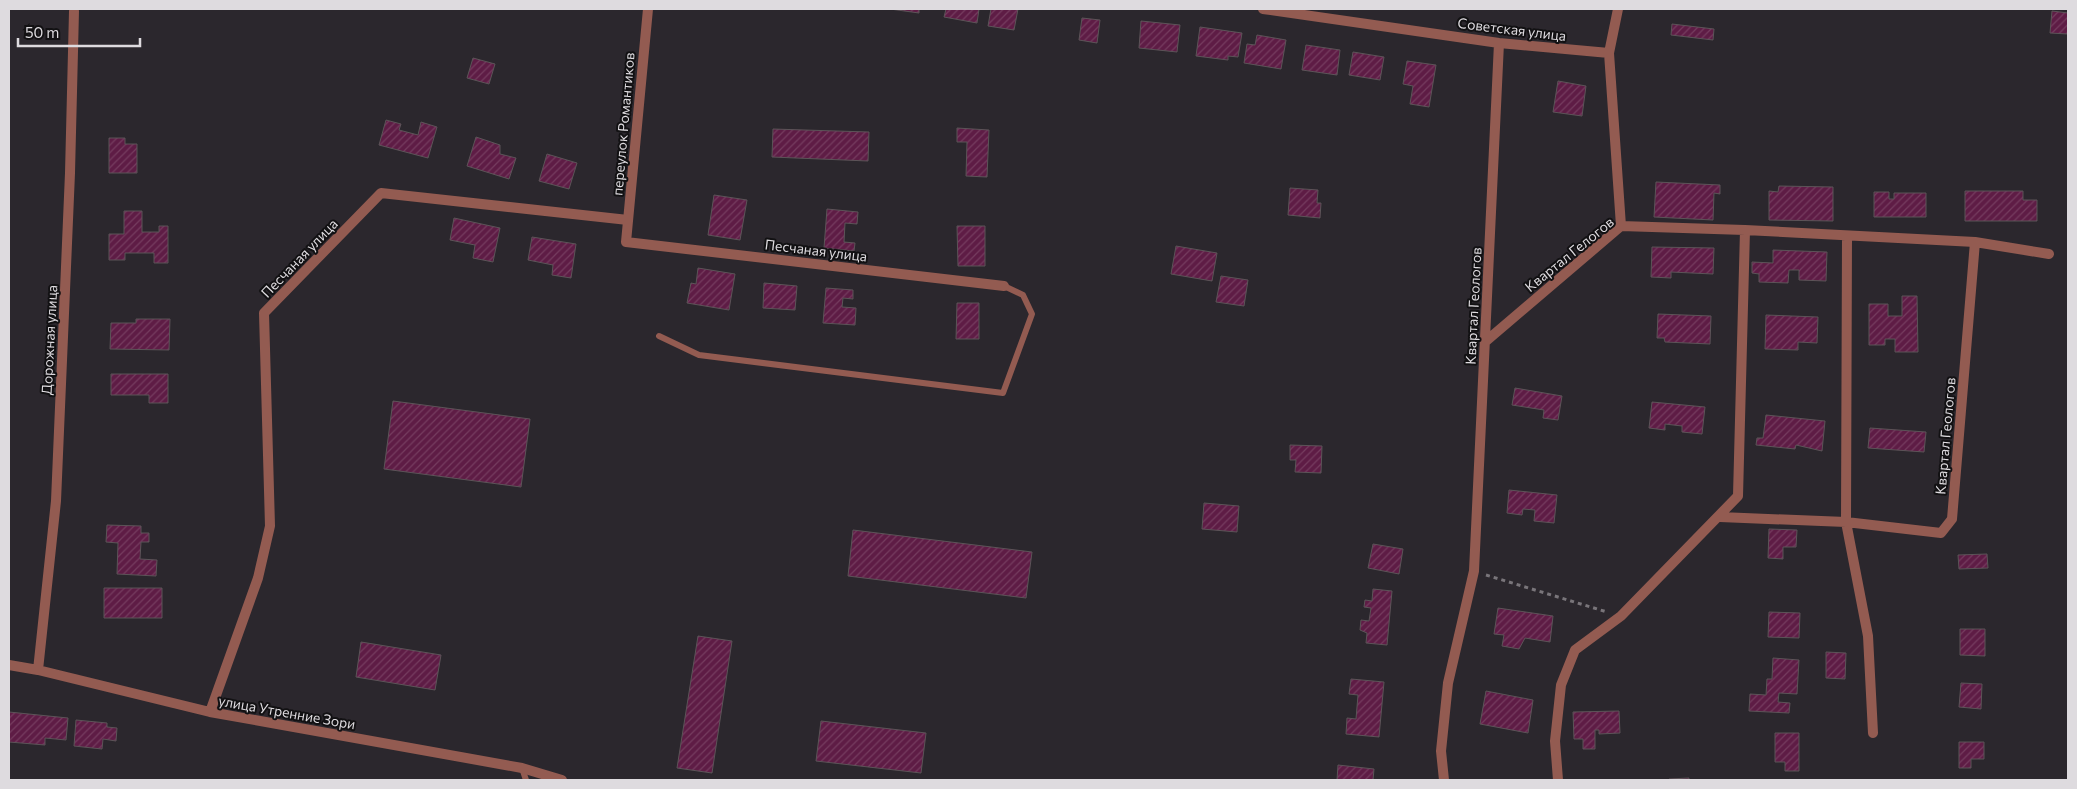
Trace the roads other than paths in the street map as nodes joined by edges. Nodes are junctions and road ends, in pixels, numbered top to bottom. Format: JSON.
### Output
{"nodes":[{"id":1,"x":648,"y":9,"type":"edge"},
{"id":2,"x":1263,"y":9,"type":"edge"},
{"id":3,"x":1618,"y":9,"type":"edge"},
{"id":4,"x":74,"y":11,"type":"dead end"},
{"id":5,"x":1499,"y":43,"type":"junction"},
{"id":6,"x":1608,"y":53,"type":"junction"},
{"id":7,"x":628,"y":220,"type":"junction"},
{"id":8,"x":1621,"y":226,"type":"junction"},
{"id":9,"x":1745,"y":230,"type":"junction"},
{"id":10,"x":1847,"y":237,"type":"junction"},
{"id":11,"x":626,"y":242,"type":"joint"},
{"id":12,"x":1975,"y":242,"type":"junction"},
{"id":13,"x":2049,"y":254,"type":"dead end"},
{"id":14,"x":1004,"y":286,"type":"joint"},
{"id":15,"x":659,"y":336,"type":"dead end"},
{"id":16,"x":1485,"y":342,"type":"junction"},
{"id":17,"x":1720,"y":517,"type":"junction"},
{"id":18,"x":1846,"y":522,"type":"junction"},
{"id":19,"x":9,"y":665,"type":"edge"},
{"id":20,"x":38,"y":670,"type":"junction"},
{"id":21,"x":210,"y":712,"type":"junction"},
{"id":22,"x":1873,"y":734,"type":"dead end"},
{"id":23,"x":522,"y":768,"type":"junction"},
{"id":24,"x":526,"y":780,"type":"edge"},
{"id":25,"x":562,"y":780,"type":"edge"},
{"id":26,"x":1444,"y":780,"type":"edge"},
{"id":27,"x":1558,"y":780,"type":"edge"}],
"edges":[{"from":1,"to":7,"type":"street","name":"переулок Романтиков"},
{"from":2,"to":5,"type":"street","name":"Советская улица"},
{"from":3,"to":6,"type":"street"},
{"from":4,"to":20,"type":"street","name":"Дорожная улица"},
{"from":5,"to":6,"type":"street","name":"Советская улица"},
{"from":5,"to":16,"type":"street","name":"Квартал Геологов"},
{"from":6,"to":8,"type":"street"},
{"from":7,"to":11,"type":"street","name":"переулок Романтиков"},
{"from":7,"to":21,"type":"street","name":"Песчаная улица"},
{"from":8,"to":9,"type":"street","name":"Квартал Гелогов"},
{"from":8,"to":16,"type":"street","name":"Квартал Гелогов"},
{"from":9,"to":10,"type":"street"},
{"from":9,"to":17,"type":"street"},
{"from":10,"to":12,"type":"street"},
{"from":10,"to":18,"type":"street"},
{"from":11,"to":14,"type":"street","name":"Песчаная улица"},
{"from":12,"to":13,"type":"street"},
{"from":12,"to":18,"type":"street","name":"Квартал Геологов"},
{"from":14,"to":15,"type":"lane"},
{"from":16,"to":26,"type":"street","name":"Квартал Геологов"},
{"from":17,"to":18,"type":"street","name":"Квартал Геологов"},
{"from":17,"to":27,"type":"street"},
{"from":18,"to":22,"type":"street"},
{"from":19,"to":20,"type":"street","name":"улица Утренние Зори"},
{"from":20,"to":21,"type":"street","name":"улица Утренние Зори"},
{"from":21,"to":23,"type":"street","name":"улица Утренние Зори"},
{"from":23,"to":24,"type":"lane"},
{"from":23,"to":25,"type":"street","name":"улица Утренние Зори"}]}
